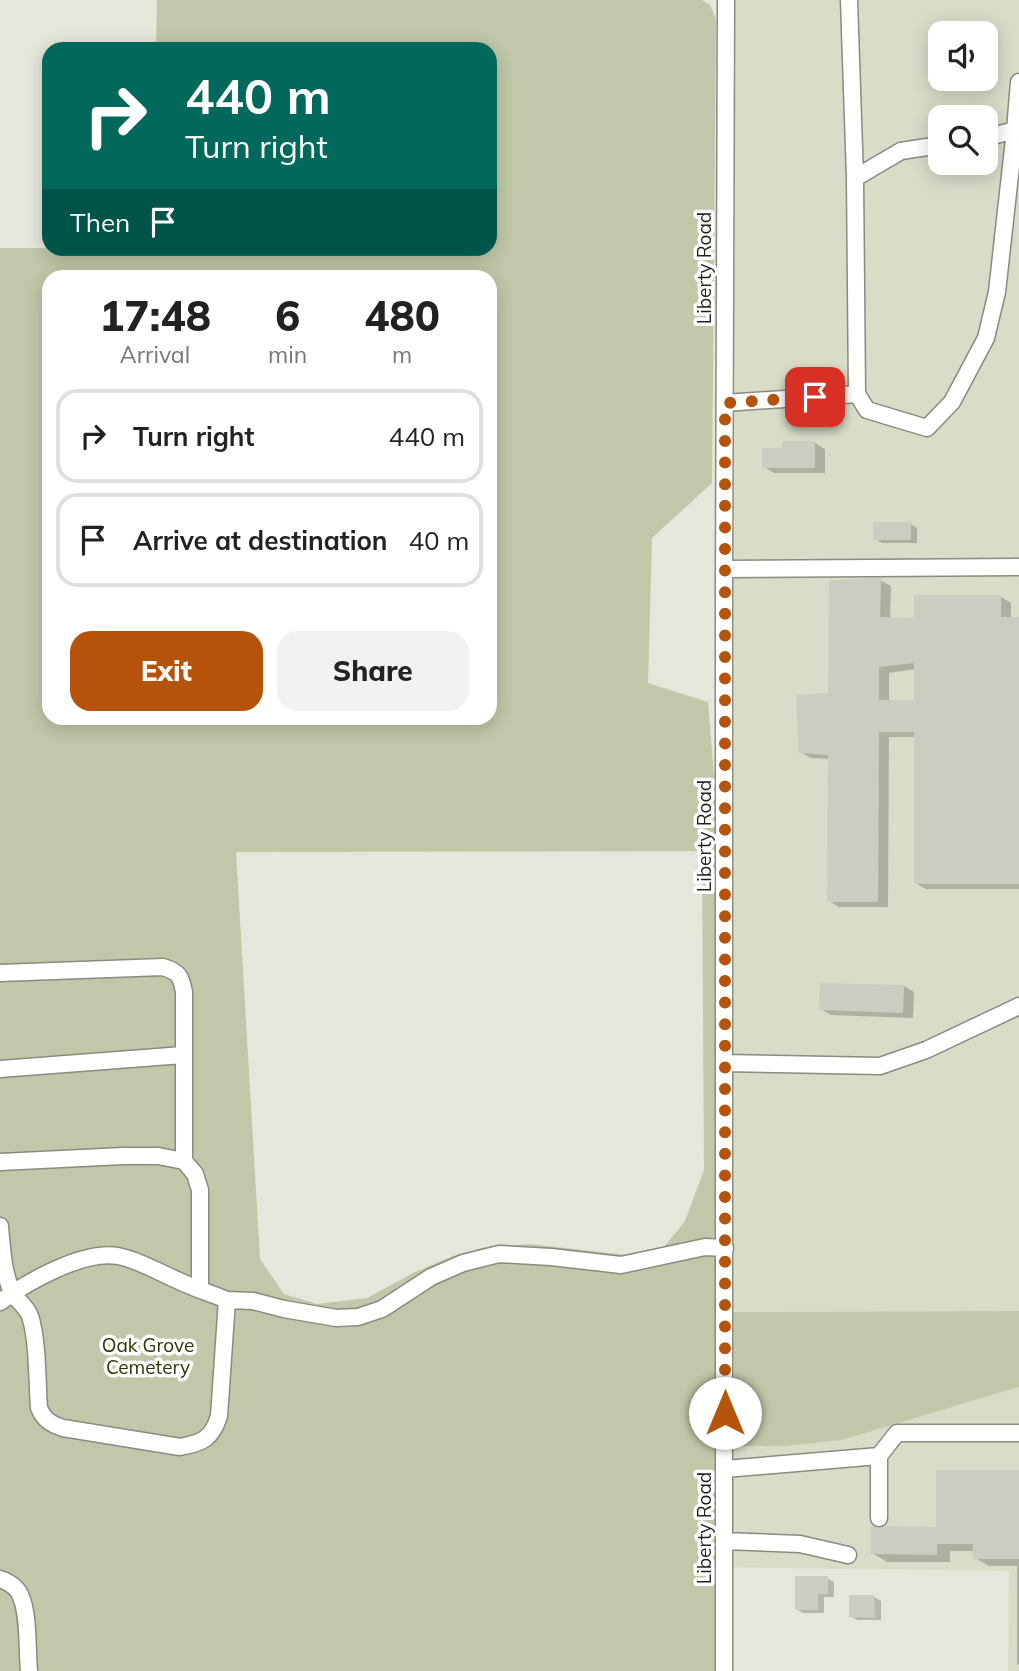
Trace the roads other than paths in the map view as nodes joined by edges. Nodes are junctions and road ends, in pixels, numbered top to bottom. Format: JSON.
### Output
{"nodes":[{"id":1,"x":726,"y":0,"type":"edge"},
{"id":2,"x":849,"y":0,"type":"edge"},
{"id":3,"x":1019,"y":82,"type":"edge"},
{"id":4,"x":1015,"y":130,"type":"junction"},
{"id":5,"x":998,"y":135,"type":"edge"},
{"id":6,"x":928,"y":147,"type":"edge"},
{"id":7,"x":855,"y":178,"type":"junction"},
{"id":8,"x":857,"y":394,"type":"junction"},
{"id":9,"x":725,"y":403,"type":"junction"},
{"id":10,"x":1019,"y":567,"type":"edge"},
{"id":11,"x":724,"y":569,"type":"junction"},
{"id":12,"x":0,"y":973,"type":"edge"},
{"id":13,"x":1019,"y":1006,"type":"edge"},
{"id":14,"x":183,"y":1055,"type":"junction"},
{"id":15,"x":725,"y":1063,"type":"junction"},
{"id":16,"x":0,"y":1069,"type":"edge"},
{"id":17,"x":184,"y":1161,"type":"junction"},
{"id":18,"x":0,"y":1163,"type":"edge"},
{"id":19,"x":0,"y":1226,"type":"edge"},
{"id":20,"x":725,"y":1248,"type":"junction"},
{"id":21,"x":200,"y":1289,"type":"junction"},
{"id":22,"x":6,"y":1298,"type":"edge"},
{"id":23,"x":227,"y":1300,"type":"junction"},
{"id":24,"x":1019,"y":1433,"type":"edge"},
{"id":25,"x":879,"y":1456,"type":"junction"},
{"id":26,"x":725,"y":1469,"type":"junction"},
{"id":27,"x":879,"y":1518,"type":"dead end"},
{"id":28,"x":724,"y":1541,"type":"junction"},
{"id":29,"x":848,"y":1555,"type":"dead end"},
{"id":30,"x":0,"y":1579,"type":"edge"},
{"id":31,"x":29,"y":1671,"type":"edge"},
{"id":32,"x":724,"y":1671,"type":"edge"}],
"edges":[{"from":1,"to":9,"type":"street","name":"Liberty Road"},
{"from":2,"to":7,"type":"street"},
{"from":3,"to":4,"type":"street"},
{"from":4,"to":5,"type":"street"},
{"from":4,"to":8,"type":"street"},
{"from":6,"to":7,"type":"street"},
{"from":7,"to":8,"type":"street"},
{"from":8,"to":9,"type":"street"},
{"from":9,"to":11,"type":"street","name":"Liberty Road"},
{"from":10,"to":11,"type":"street"},
{"from":11,"to":15,"type":"street","name":"Liberty Road"},
{"from":12,"to":14,"type":"street"},
{"from":13,"to":15,"type":"street"},
{"from":14,"to":16,"type":"street"},
{"from":14,"to":17,"type":"street"},
{"from":15,"to":20,"type":"street","name":"Liberty Road"},
{"from":17,"to":18,"type":"street"},
{"from":17,"to":21,"type":"street"},
{"from":19,"to":22,"type":"street"},
{"from":20,"to":23,"type":"street"},
{"from":20,"to":26,"type":"street","name":"Liberty Road"},
{"from":21,"to":22,"type":"street"},
{"from":21,"to":23,"type":"street"},
{"from":22,"to":23,"type":"street"},
{"from":24,"to":25,"type":"street"},
{"from":25,"to":26,"type":"street"},
{"from":25,"to":27,"type":"street"},
{"from":26,"to":28,"type":"street","name":"Liberty Road"},
{"from":28,"to":29,"type":"street"},
{"from":28,"to":32,"type":"street","name":"Liberty Road"},
{"from":30,"to":31,"type":"street"}]}
